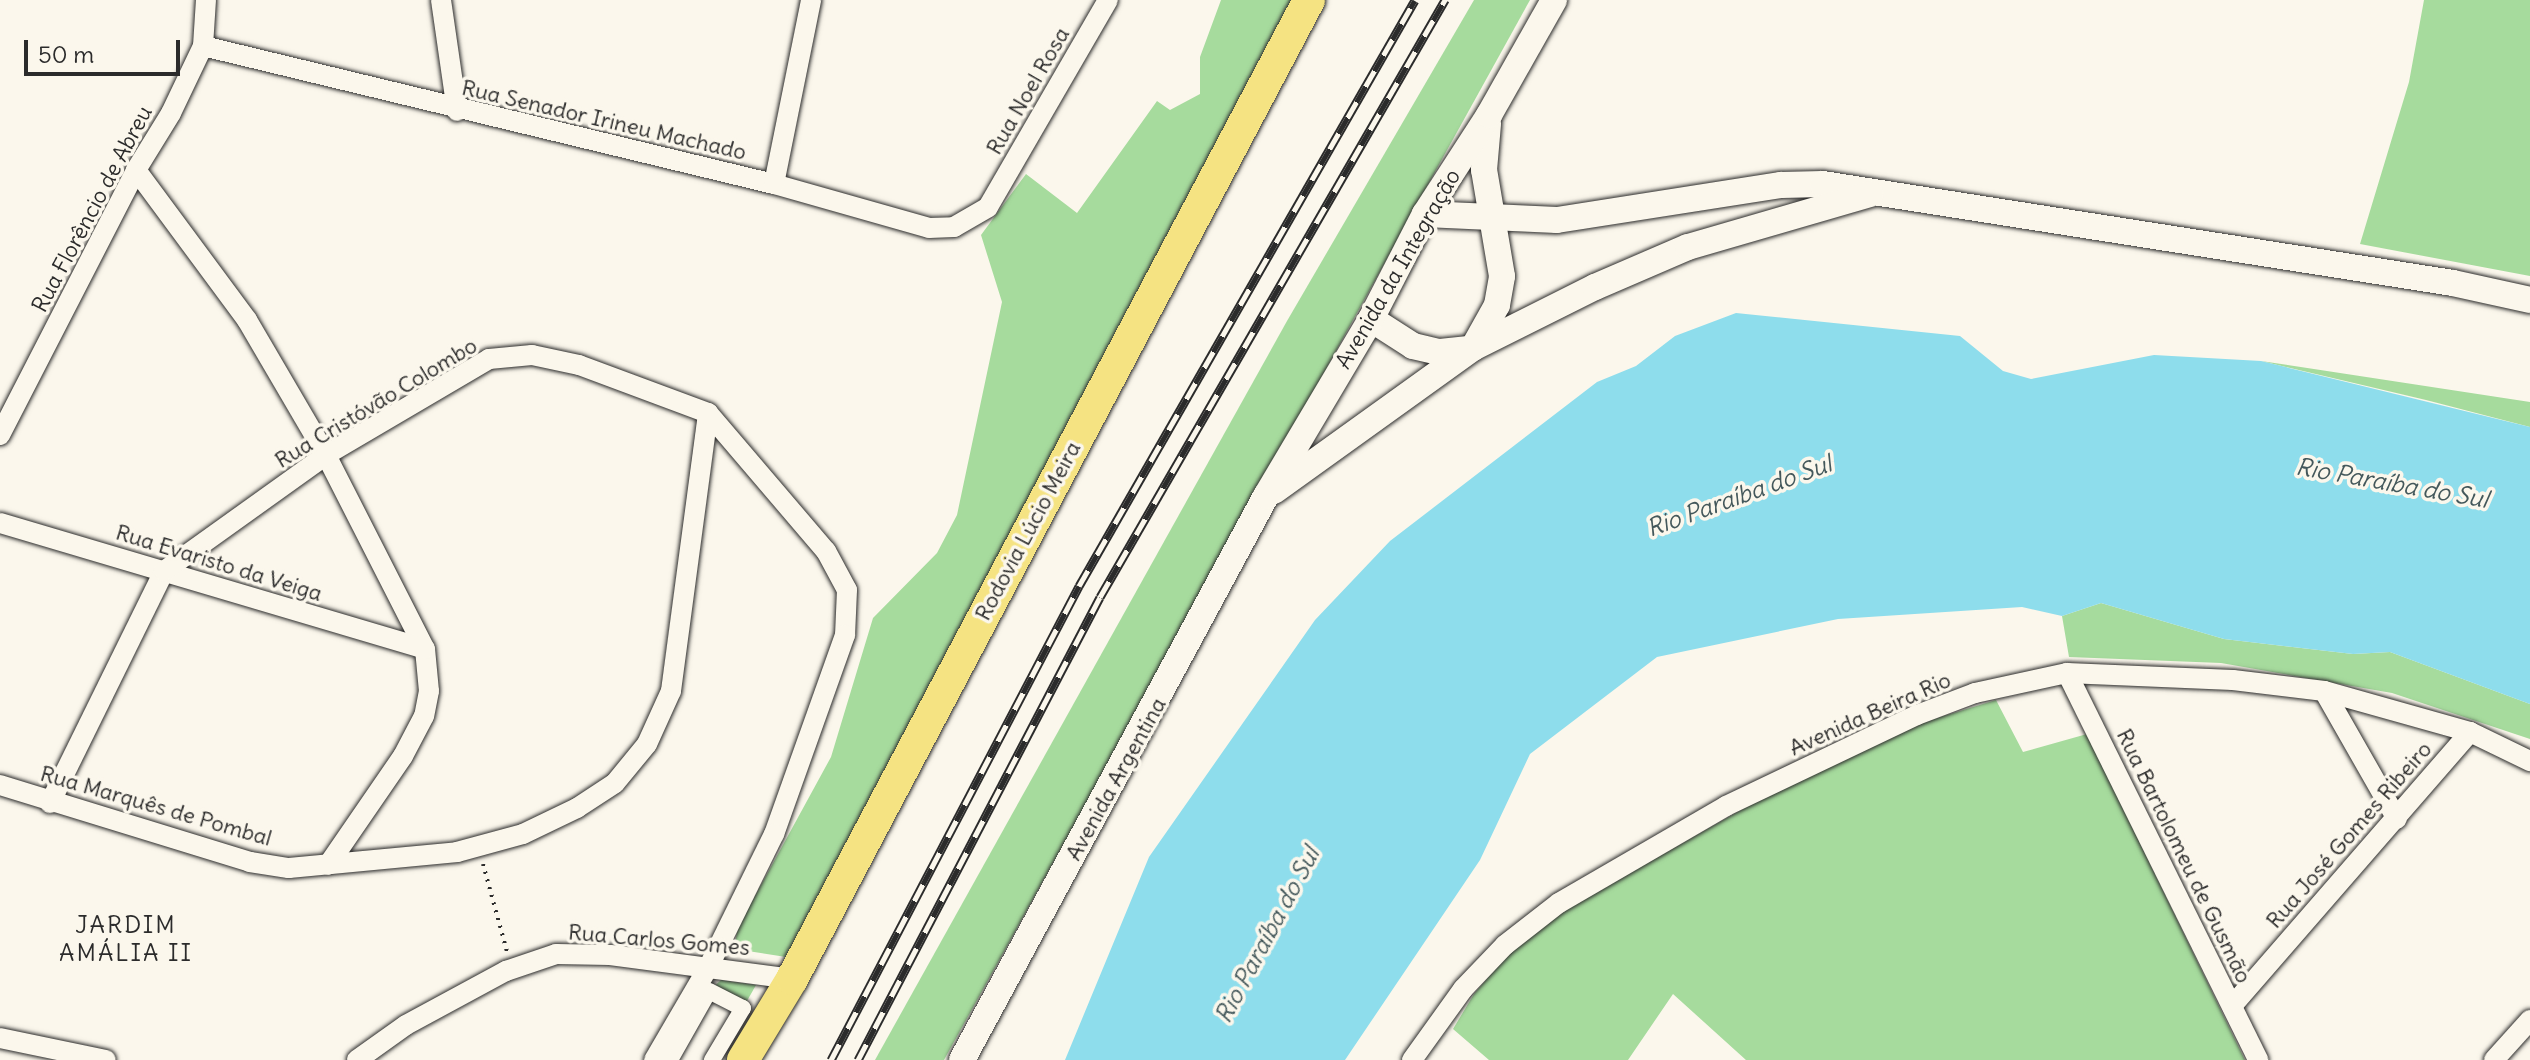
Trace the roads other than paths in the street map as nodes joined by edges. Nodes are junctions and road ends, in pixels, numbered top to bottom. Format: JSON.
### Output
{"nodes":[{"id":1,"x":206,"y":0,"type":"edge"},
{"id":2,"x":441,"y":0,"type":"edge"},
{"id":3,"x":811,"y":0,"type":"edge"},
{"id":4,"x":1108,"y":0,"type":"edge"},
{"id":5,"x":1309,"y":0,"type":"edge"},
{"id":6,"x":1554,"y":0,"type":"edge"},
{"id":7,"x":203,"y":46,"type":"junction"},
{"id":8,"x":457,"y":111,"type":"junction"},
{"id":9,"x":1489,"y":115,"type":"junction"},
{"id":10,"x":136,"y":170,"type":"junction"},
{"id":11,"x":774,"y":184,"type":"junction"},
{"id":12,"x":1873,"y":193,"type":"junction"},
{"id":13,"x":988,"y":207,"type":"joint"},
{"id":14,"x":1425,"y":214,"type":"junction"},
{"id":15,"x":1491,"y":218,"type":"junction"},
{"id":16,"x":2530,"y":300,"type":"edge"},
{"id":17,"x":1371,"y":319,"type":"junction"},
{"id":18,"x":1473,"y":348,"type":"junction"},
{"id":19,"x":708,"y":413,"type":"junction"},
{"id":20,"x":0,"y":435,"type":"edge"},
{"id":21,"x":326,"y":455,"type":"junction"},
{"id":22,"x":1266,"y":496,"type":"junction"},
{"id":23,"x":0,"y":523,"type":"edge"},
{"id":24,"x":164,"y":571,"type":"junction"},
{"id":25,"x":425,"y":649,"type":"junction"},
{"id":26,"x":2067,"y":673,"type":"junction"},
{"id":27,"x":2324,"y":691,"type":"junction"},
{"id":28,"x":2470,"y":732,"type":"junction"},
{"id":29,"x":2530,"y":761,"type":"edge"},
{"id":30,"x":0,"y":785,"type":"edge"},
{"id":31,"x":50,"y":803,"type":"junction"},
{"id":32,"x":2397,"y":819,"type":"junction"},
{"id":33,"x":328,"y":865,"type":"junction"},
{"id":34,"x":709,"y":966,"type":"junction"},
{"id":35,"x":792,"y":979,"type":"junction"},
{"id":36,"x":2232,"y":1006,"type":"junction"},
{"id":37,"x":2530,"y":1020,"type":"edge"},
{"id":38,"x":0,"y":1038,"type":"edge"},
{"id":39,"x":106,"y":1060,"type":"edge"},
{"id":40,"x":357,"y":1060,"type":"edge"},
{"id":41,"x":654,"y":1060,"type":"edge"},
{"id":42,"x":670,"y":1060,"type":"edge"},
{"id":43,"x":712,"y":1060,"type":"edge"},
{"id":44,"x":743,"y":1060,"type":"edge"},
{"id":45,"x":962,"y":1060,"type":"edge"},
{"id":46,"x":1412,"y":1060,"type":"edge"},
{"id":47,"x":2258,"y":1060,"type":"edge"},
{"id":48,"x":2494,"y":1060,"type":"edge"}],
"edges":[{"from":1,"to":7,"type":"street","name":"Rua Florêncio de Abreu"},
{"from":2,"to":8,"type":"street"},
{"from":3,"to":11,"type":"street"},
{"from":4,"to":13,"type":"street","name":"Rua Noel Rosa"},
{"from":5,"to":35,"type":"main road","name":"Rodovia Lúcio Meira"},
{"from":6,"to":9,"type":"street","name":"Avenida da Integração"},
{"from":7,"to":8,"type":"street","name":"Rua Senador Irineu Machado"},
{"from":7,"to":10,"type":"street","name":"Rua Florêncio de Abreu"},
{"from":8,"to":11,"type":"street","name":"Rua Senador Irineu Machado"},
{"from":9,"to":14,"type":"street","name":"Avenida da Integração"},
{"from":9,"to":15,"type":"street"},
{"from":10,"to":20,"type":"street","name":"Rua Florêncio de Abreu"},
{"from":10,"to":21,"type":"street"},
{"from":11,"to":13,"type":"street","name":"Rua Senador Irineu Machado"},
{"from":12,"to":15,"type":"street"},
{"from":12,"to":16,"type":"street"},
{"from":12,"to":18,"type":"street"},
{"from":14,"to":15,"type":"street"},
{"from":14,"to":17,"type":"street","name":"Avenida da Integração"},
{"from":15,"to":18,"type":"street"},
{"from":17,"to":18,"type":"street"},
{"from":17,"to":22,"type":"street","name":"Avenida da Integração"},
{"from":18,"to":22,"type":"street"},
{"from":19,"to":21,"type":"street","name":"Rua Cristóvão Colombo"},
{"from":19,"to":33,"type":"street","name":"Rua Marquês de Pombal"},
{"from":19,"to":34,"type":"street","name":"Rua Cristóvão Colombo"},
{"from":21,"to":24,"type":"street","name":"Rua Cristóvão Colombo"},
{"from":21,"to":25,"type":"street"},
{"from":22,"to":45,"type":"street","name":"Avenida Argentina"},
{"from":23,"to":24,"type":"street","name":"Rua Evaristo da Veiga"},
{"from":24,"to":25,"type":"street","name":"Rua Evaristo da Veiga"},
{"from":24,"to":31,"type":"street"},
{"from":25,"to":33,"type":"street"},
{"from":26,"to":27,"type":"street","name":"Avenida Beira Rio"},
{"from":26,"to":36,"type":"street","name":"Rua Bartolomeu de Gusmão"},
{"from":26,"to":46,"type":"street","name":"Avenida Beira Rio"},
{"from":27,"to":28,"type":"street","name":"Avenida Beira Rio"},
{"from":27,"to":32,"type":"street"},
{"from":28,"to":29,"type":"street","name":"Avenida Beira Rio"},
{"from":28,"to":32,"type":"street","name":"Rua José Gomes Ribeiro"},
{"from":30,"to":31,"type":"street","name":"Rua Marquês de Pombal"},
{"from":31,"to":33,"type":"street","name":"Rua Marquês de Pombal"},
{"from":32,"to":36,"type":"street","name":"Rua José Gomes Ribeiro"},
{"from":34,"to":35,"type":"street","name":"Rua Carlos Gomes"},
{"from":34,"to":40,"type":"street","name":"Rua Carlos Gomes"},
{"from":34,"to":41,"type":"street","name":"Rua Cristóvão Colombo"},
{"from":35,"to":44,"type":"main road","name":"Rodovia Lúcio Meira"},
{"from":36,"to":47,"type":"street","name":"Rua Bartolomeu de Gusmão"},
{"from":37,"to":48,"type":"street"},
{"from":38,"to":39,"type":"street"},
{"from":42,"to":43,"type":"street"}]}
